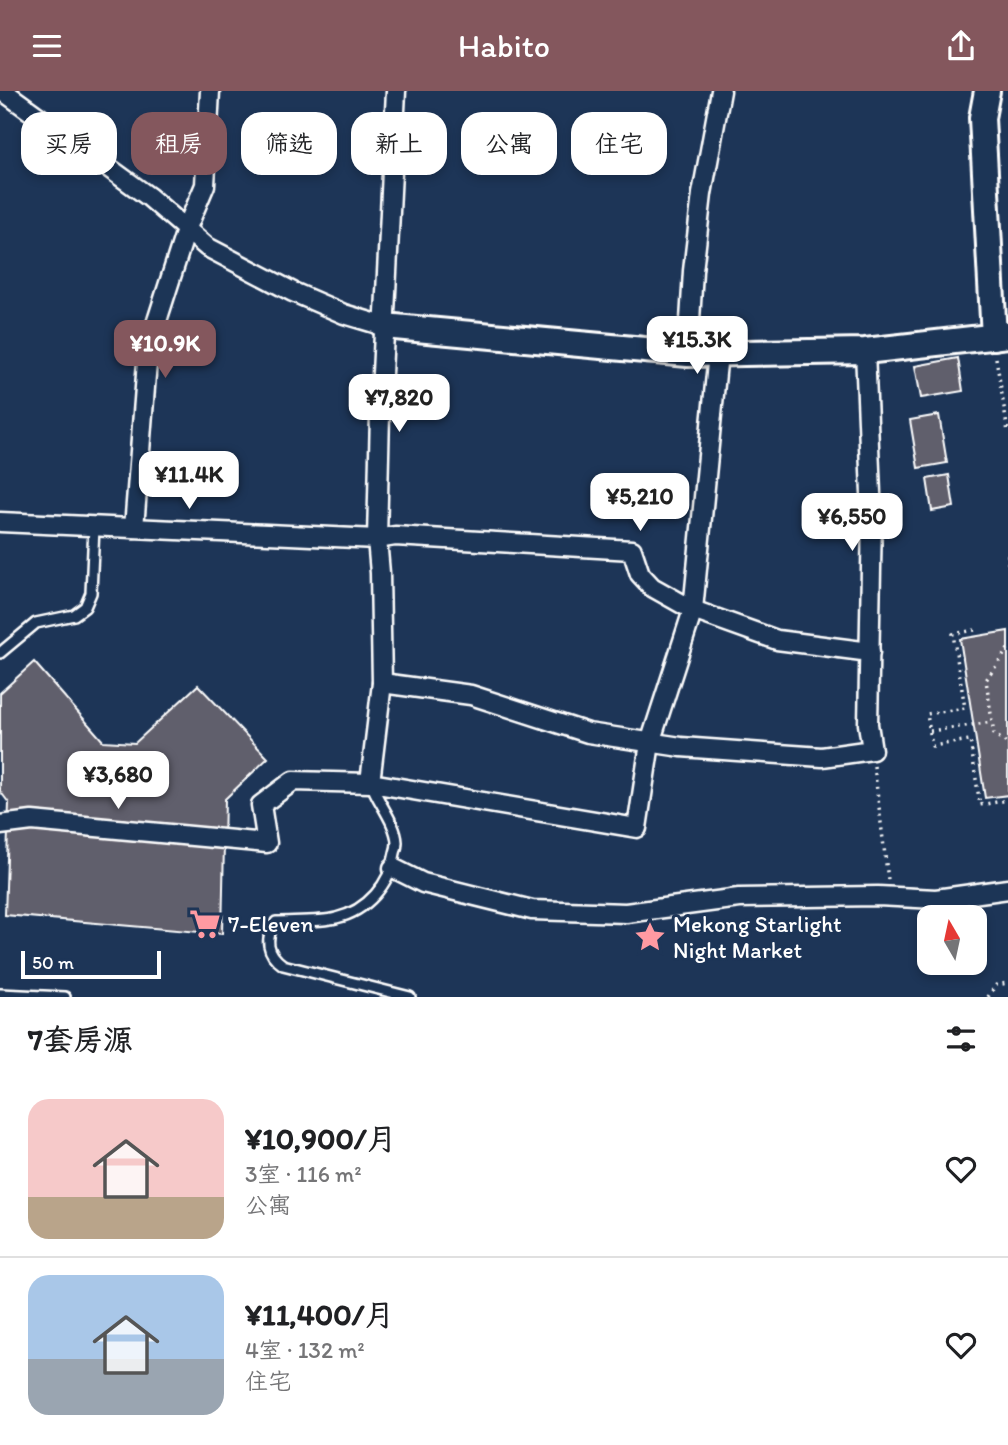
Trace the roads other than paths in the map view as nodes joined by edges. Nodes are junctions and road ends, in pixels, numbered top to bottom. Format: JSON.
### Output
{"nodes":[{"id":1,"x":3,"y":91,"type":"edge"},
{"id":2,"x":210,"y":91,"type":"edge"},
{"id":3,"x":396,"y":91,"type":"edge"},
{"id":4,"x":721,"y":91,"type":"edge"},
{"id":5,"x":986,"y":91,"type":"edge"},
{"id":6,"x":186,"y":230,"type":"junction"},
{"id":7,"x":384,"y":326,"type":"junction"},
{"id":8,"x":1001,"y":336,"type":"edge"},
{"id":9,"x":865,"y":351,"type":"junction"},
{"id":10,"x":688,"y":353,"type":"junction"},
{"id":11,"x":718,"y":353,"type":"junction"},
{"id":12,"x":0,"y":523,"type":"edge"},
{"id":13,"x":94,"y":527,"type":"junction"},
{"id":14,"x":134,"y":528,"type":"junction"},
{"id":15,"x":377,"y":538,"type":"junction"},
{"id":16,"x":694,"y":610,"type":"junction"},
{"id":17,"x":870,"y":652,"type":"junction"},
{"id":18,"x":0,"y":653,"type":"edge"},
{"id":19,"x":382,"y":683,"type":"junction"},
{"id":20,"x":650,"y":743,"type":"junction"},
{"id":21,"x":371,"y":779,"type":"junction"},
{"id":22,"x":0,"y":825,"type":"edge"},
{"id":23,"x":393,"y":868,"type":"junction"},
{"id":24,"x":1008,"y":889,"type":"edge"},
{"id":25,"x":0,"y":994,"type":"edge"},
{"id":26,"x":65,"y":997,"type":"edge"},
{"id":27,"x":410,"y":997,"type":"edge"}],
"edges":[{"from":1,"to":6,"type":"street"},
{"from":2,"to":6,"type":"street"},
{"from":3,"to":7,"type":"street"},
{"from":4,"to":10,"type":"street"},
{"from":5,"to":8,"type":"street"},
{"from":6,"to":7,"type":"street"},
{"from":6,"to":14,"type":"street"},
{"from":7,"to":10,"type":"street"},
{"from":7,"to":15,"type":"street"},
{"from":8,"to":9,"type":"street"},
{"from":9,"to":11,"type":"street"},
{"from":9,"to":17,"type":"street"},
{"from":10,"to":11,"type":"street"},
{"from":11,"to":16,"type":"street"},
{"from":12,"to":13,"type":"street"},
{"from":13,"to":14,"type":"street"},
{"from":13,"to":18,"type":"lane"},
{"from":14,"to":15,"type":"street"},
{"from":15,"to":16,"type":"street"},
{"from":15,"to":19,"type":"street"},
{"from":16,"to":17,"type":"street"},
{"from":16,"to":20,"type":"street"},
{"from":17,"to":20,"type":"street"},
{"from":19,"to":20,"type":"street"},
{"from":19,"to":21,"type":"street"},
{"from":20,"to":21,"type":"street"},
{"from":21,"to":22,"type":"street"},
{"from":21,"to":23,"type":"lane"},
{"from":23,"to":24,"type":"street"},
{"from":23,"to":27,"type":"lane"},
{"from":25,"to":26,"type":"lane"}]}
